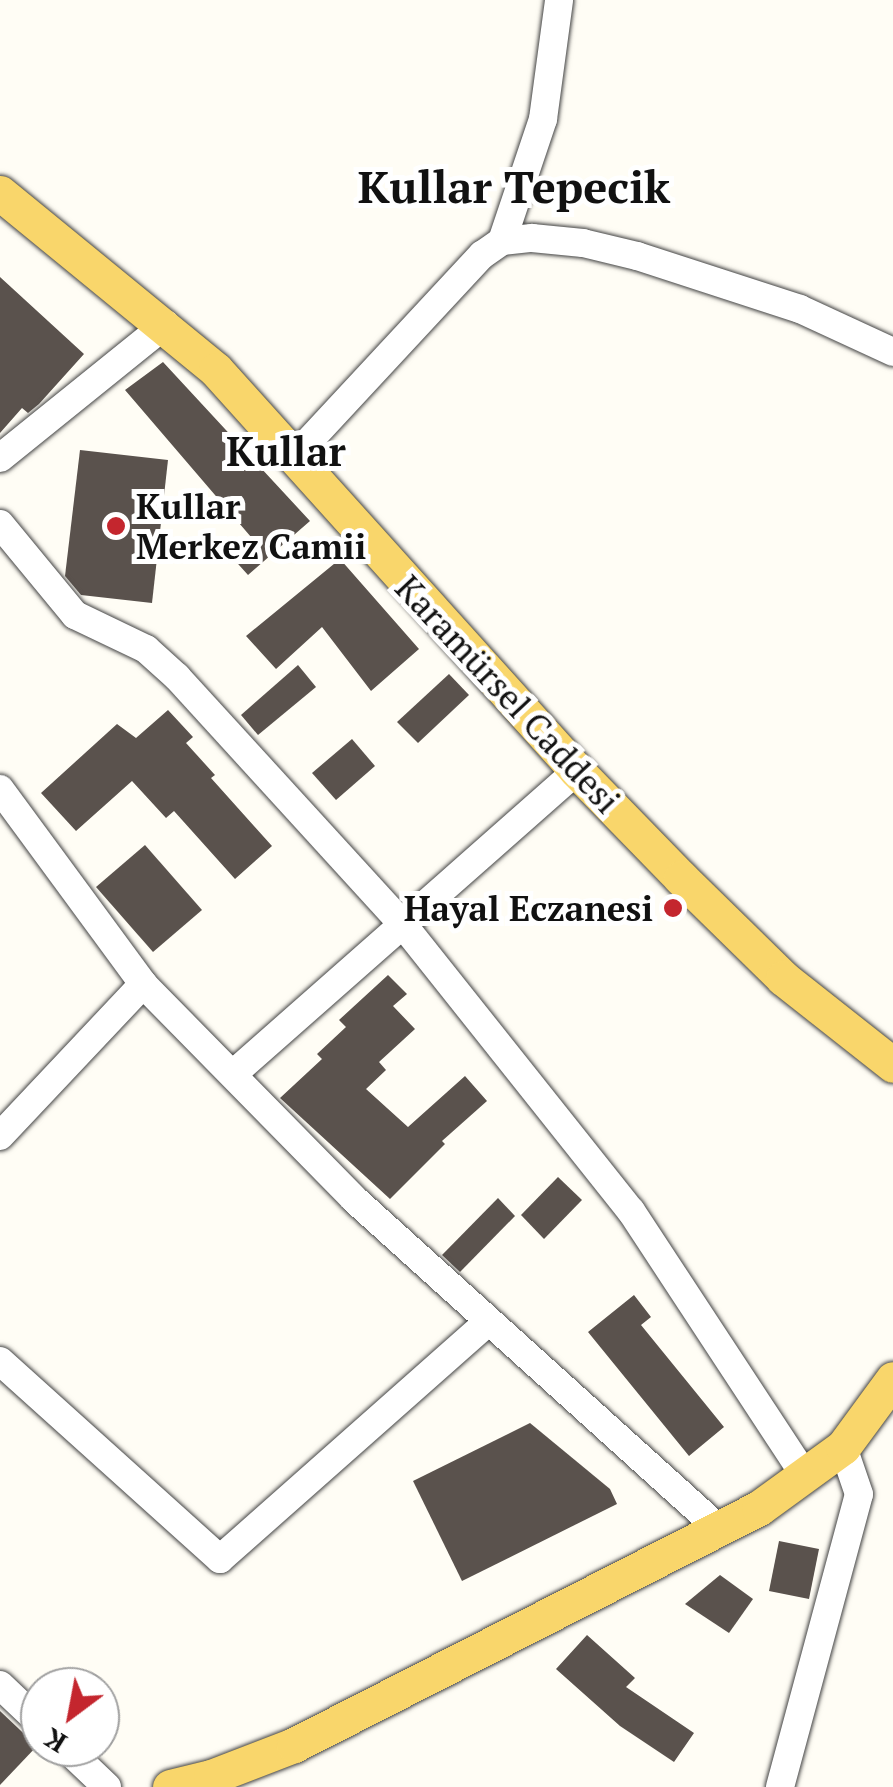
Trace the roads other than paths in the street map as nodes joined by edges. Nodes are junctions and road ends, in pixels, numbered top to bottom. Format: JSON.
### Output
{"nodes":[{"id":1,"x":560,"y":0,"type":"edge"},
{"id":2,"x":0,"y":193,"type":"edge"},
{"id":3,"x":502,"y":241,"type":"junction"},
{"id":4,"x":166,"y":324,"type":"junction"},
{"id":5,"x":893,"y":352,"type":"edge"},
{"id":6,"x":295,"y":456,"type":"junction"},
{"id":7,"x":0,"y":458,"type":"edge"},
{"id":8,"x":0,"y":524,"type":"edge"},
{"id":9,"x":577,"y":771,"type":"junction"},
{"id":10,"x":0,"y":789,"type":"edge"},
{"id":11,"x":404,"y":926,"type":"junction"},
{"id":12,"x":143,"y":984,"type":"junction"},
{"id":13,"x":893,"y":1065,"type":"edge"},
{"id":14,"x":233,"y":1074,"type":"junction"},
{"id":15,"x":0,"y":1136,"type":"edge"},
{"id":16,"x":488,"y":1322,"type":"junction"},
{"id":17,"x":0,"y":1361,"type":"edge"},
{"id":18,"x":893,"y":1379,"type":"edge"},
{"id":19,"x":843,"y":1447,"type":"junction"},
{"id":20,"x":806,"y":1477,"type":"junction"},
{"id":21,"x":718,"y":1529,"type":"junction"},
{"id":22,"x":0,"y":1685,"type":"edge"},
{"id":23,"x":20,"y":1704,"type":"edge"},
{"id":24,"x":86,"y":1767,"type":"edge"},
{"id":25,"x":107,"y":1787,"type":"edge"},
{"id":26,"x":170,"y":1787,"type":"edge"},
{"id":27,"x":780,"y":1787,"type":"edge"}],
"edges":[{"from":1,"to":3,"type":"street"},
{"from":2,"to":4,"type":"main road","name":"Karamürsel Caddesi"},
{"from":3,"to":5,"type":"street"},
{"from":3,"to":6,"type":"street"},
{"from":4,"to":6,"type":"main road","name":"Karamürsel Caddesi"},
{"from":4,"to":7,"type":"street"},
{"from":6,"to":9,"type":"main road","name":"Karamürsel Caddesi"},
{"from":8,"to":11,"type":"street"},
{"from":9,"to":11,"type":"street"},
{"from":9,"to":13,"type":"main road","name":"Karamürsel Caddesi"},
{"from":10,"to":12,"type":"street"},
{"from":11,"to":14,"type":"street"},
{"from":11,"to":20,"type":"street"},
{"from":12,"to":14,"type":"street"},
{"from":12,"to":15,"type":"street"},
{"from":14,"to":16,"type":"street"},
{"from":16,"to":17,"type":"street"},
{"from":16,"to":21,"type":"street"},
{"from":18,"to":19,"type":"main road"},
{"from":19,"to":20,"type":"main road"},
{"from":19,"to":27,"type":"street"},
{"from":20,"to":21,"type":"main road"},
{"from":21,"to":26,"type":"main road"},
{"from":22,"to":23,"type":"street"},
{"from":24,"to":25,"type":"street"}]}
